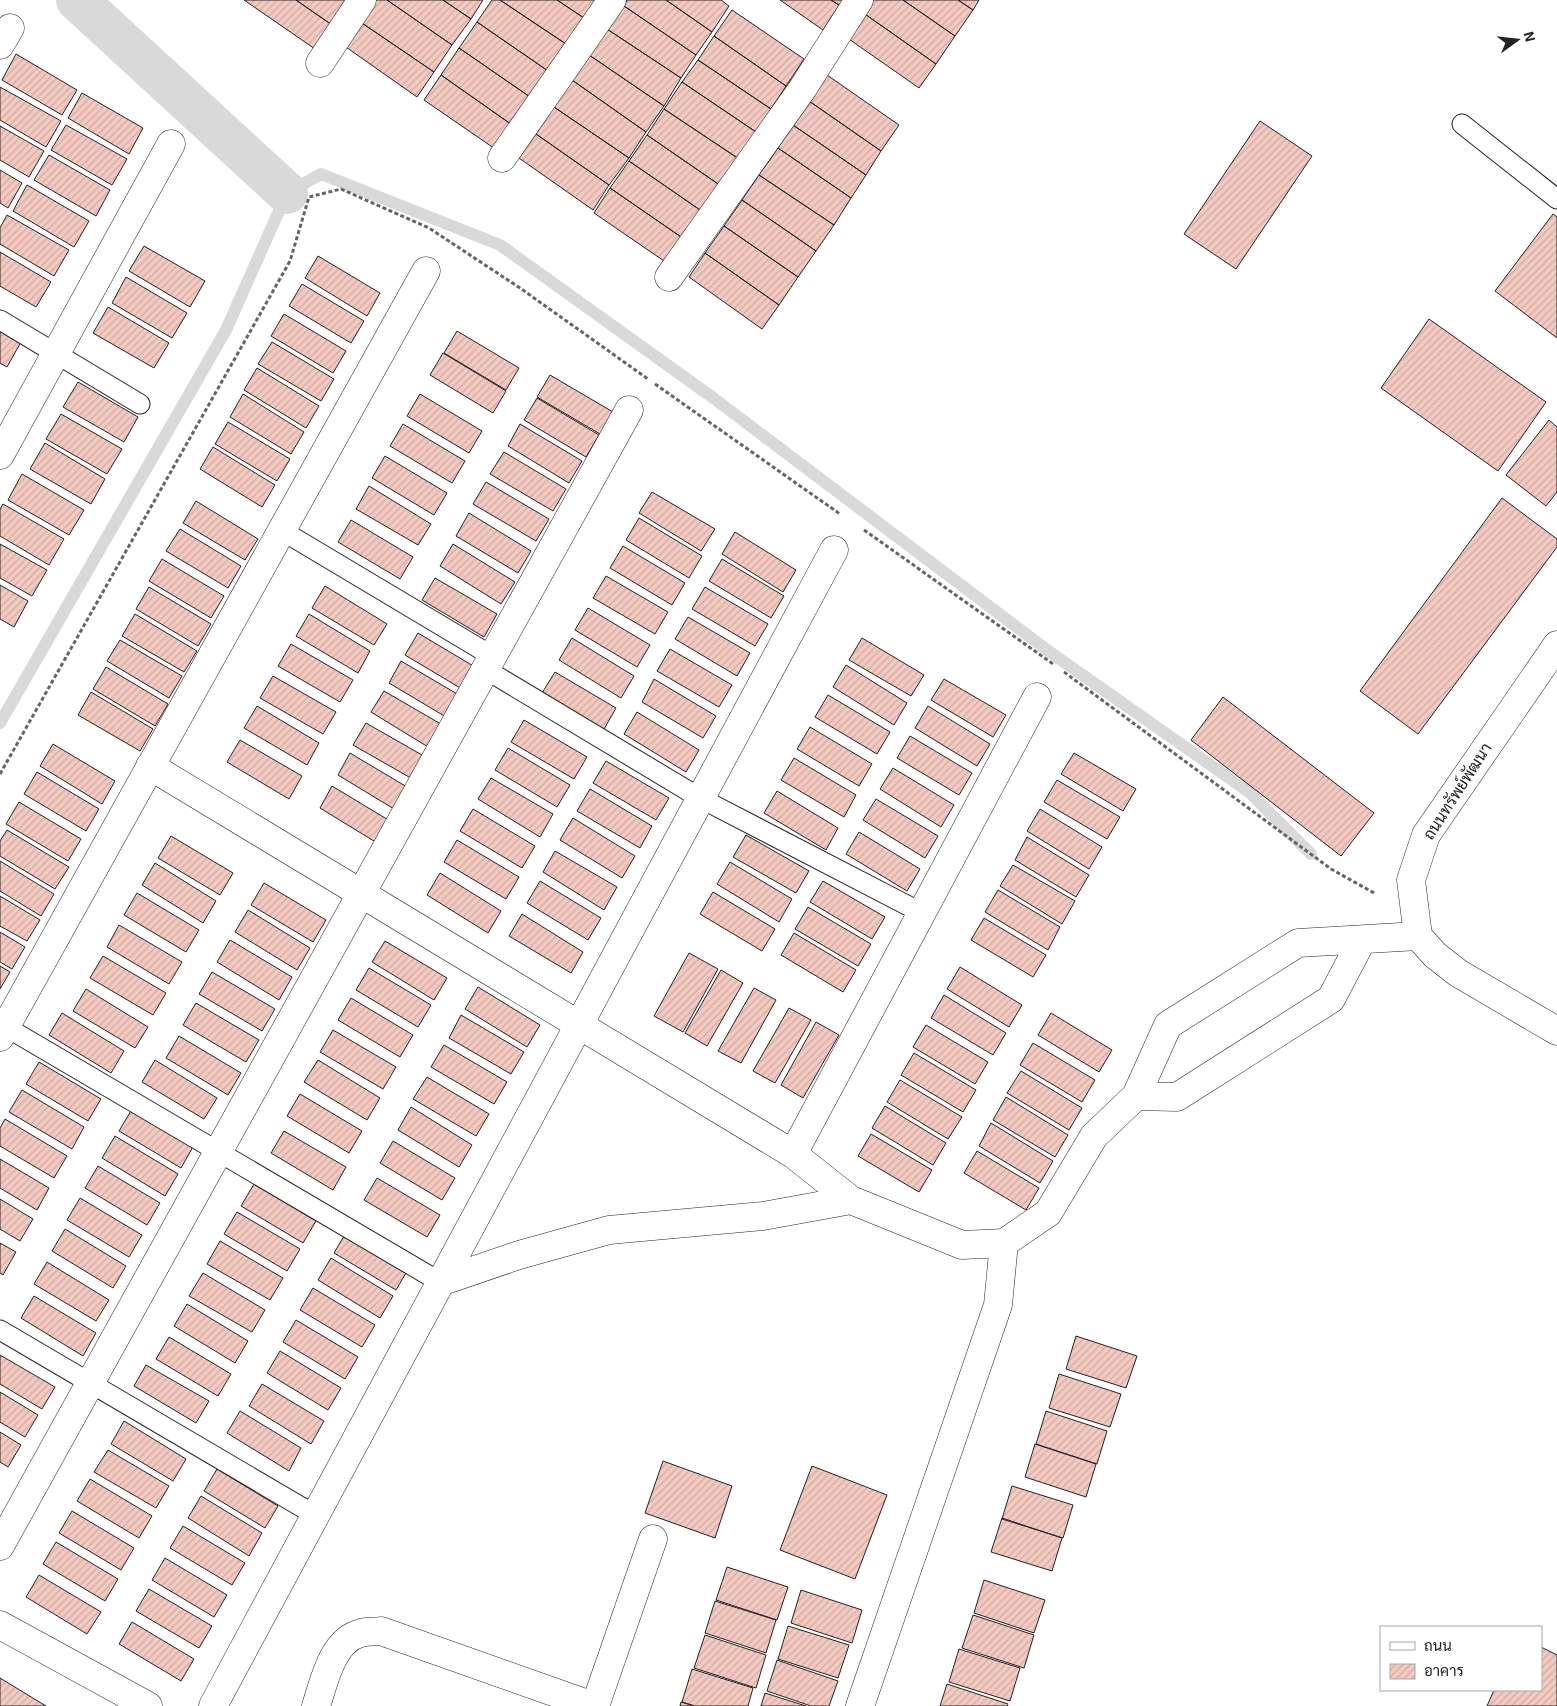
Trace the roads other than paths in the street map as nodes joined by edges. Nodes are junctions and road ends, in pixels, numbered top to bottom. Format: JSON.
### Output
{"nodes":[{"id":1,"x":362,"y":0,"type":"edge"},
{"id":2,"x":612,"y":0,"type":"edge"},
{"id":3,"x":859,"y":0,"type":"edge"},
{"id":4,"x":320,"y":62,"type":"dead end"},
{"id":5,"x":1462,"y":124,"type":"dead end"},
{"id":6,"x":171,"y":144,"type":"dead end"},
{"id":7,"x":502,"y":158,"type":"dead end"},
{"id":8,"x":1557,"y":199,"type":"edge"},
{"id":9,"x":426,"y":271,"type":"dead end"},
{"id":10,"x":669,"y":277,"type":"dead end"},
{"id":11,"x":0,"y":320,"type":"edge"},
{"id":12,"x":58,"y":352,"type":"junction"},
{"id":13,"x":140,"y":404,"type":"dead end"},
{"id":14,"x":629,"y":410,"type":"dead end"},
{"id":15,"x":0,"y":455,"type":"edge"},
{"id":16,"x":281,"y":530,"type":"junction"},
{"id":17,"x":834,"y":550,"type":"dead end"},
{"id":18,"x":1557,"y":644,"type":"edge"},
{"id":19,"x":489,"y":662,"type":"junction"},
{"id":20,"x":1037,"y":697,"type":"dead end"},
{"id":21,"x":150,"y":766,"type":"junction"},
{"id":22,"x":700,"y":798,"type":"junction"},
{"id":23,"x":362,"y":893,"type":"junction"},
{"id":24,"x":922,"y":913,"type":"junction"},
{"id":25,"x":1417,"y":926,"type":"junction"},
{"id":26,"x":1362,"y":940,"type":"junction"},
{"id":27,"x":579,"y":1025,"type":"junction"},
{"id":28,"x":1557,"y":1030,"type":"edge"},
{"id":29,"x":3,"y":1032,"type":"edge"},
{"id":30,"x":1136,"y":1096,"type":"junction"},
{"id":31,"x":218,"y":1151,"type":"junction"},
{"id":32,"x":793,"y":1154,"type":"junction"},
{"id":33,"x":850,"y":1200,"type":"junction"},
{"id":34,"x":1004,"y":1243,"type":"junction"},
{"id":35,"x":440,"y":1282,"type":"junction"},
{"id":36,"x":0,"y":1330,"type":"edge"},
{"id":37,"x":91,"y":1382,"type":"junction"},
{"id":38,"x":315,"y":1515,"type":"junction"},
{"id":39,"x":653,"y":1539,"type":"dead end"},
{"id":40,"x":0,"y":1546,"type":"edge"},
{"id":41,"x":0,"y":1625,"type":"edge"},
{"id":42,"x":148,"y":1706,"type":"edge"},
{"id":43,"x":213,"y":1706,"type":"edge"},
{"id":44,"x":316,"y":1706,"type":"edge"},
{"id":45,"x":594,"y":1706,"type":"edge"},
{"id":46,"x":860,"y":1706,"type":"edge"}],
"edges":[{"from":1,"to":4,"type":"street"},
{"from":2,"to":7,"type":"street"},
{"from":3,"to":10,"type":"street"},
{"from":5,"to":8,"type":"lane"},
{"from":6,"to":12,"type":"street"},
{"from":9,"to":16,"type":"street"},
{"from":11,"to":12,"type":"lane"},
{"from":12,"to":13,"type":"lane"},
{"from":12,"to":15,"type":"street"},
{"from":14,"to":19,"type":"street"},
{"from":16,"to":19,"type":"lane"},
{"from":16,"to":21,"type":"street"},
{"from":17,"to":22,"type":"street"},
{"from":18,"to":25,"type":"street","name":"ถนนทรัพย์พัฒนา"},
{"from":19,"to":22,"type":"lane"},
{"from":19,"to":23,"type":"street"},
{"from":20,"to":24,"type":"street"},
{"from":21,"to":23,"type":"street"},
{"from":21,"to":29,"type":"street"},
{"from":22,"to":24,"type":"lane"},
{"from":22,"to":27,"type":"street"},
{"from":23,"to":27,"type":"street"},
{"from":23,"to":31,"type":"street"},
{"from":24,"to":32,"type":"street"},
{"from":25,"to":26,"type":"street"},
{"from":25,"to":28,"type":"street"},
{"from":26,"to":30,"type":"street"},
{"from":26,"to":30,"type":"street"},
{"from":27,"to":32,"type":"street"},
{"from":27,"to":35,"type":"street"},
{"from":29,"to":31,"type":"lane"},
{"from":30,"to":34,"type":"street"},
{"from":31,"to":35,"type":"lane"},
{"from":31,"to":37,"type":"street"},
{"from":32,"to":33,"type":"street"},
{"from":33,"to":34,"type":"street"},
{"from":33,"to":35,"type":"street"},
{"from":34,"to":46,"type":"street"},
{"from":35,"to":38,"type":"street"},
{"from":36,"to":37,"type":"lane"},
{"from":37,"to":38,"type":"lane"},
{"from":37,"to":40,"type":"street"},
{"from":38,"to":43,"type":"street"},
{"from":39,"to":45,"type":"street"},
{"from":41,"to":42,"type":"street"},
{"from":44,"to":45,"type":"street"}]}
